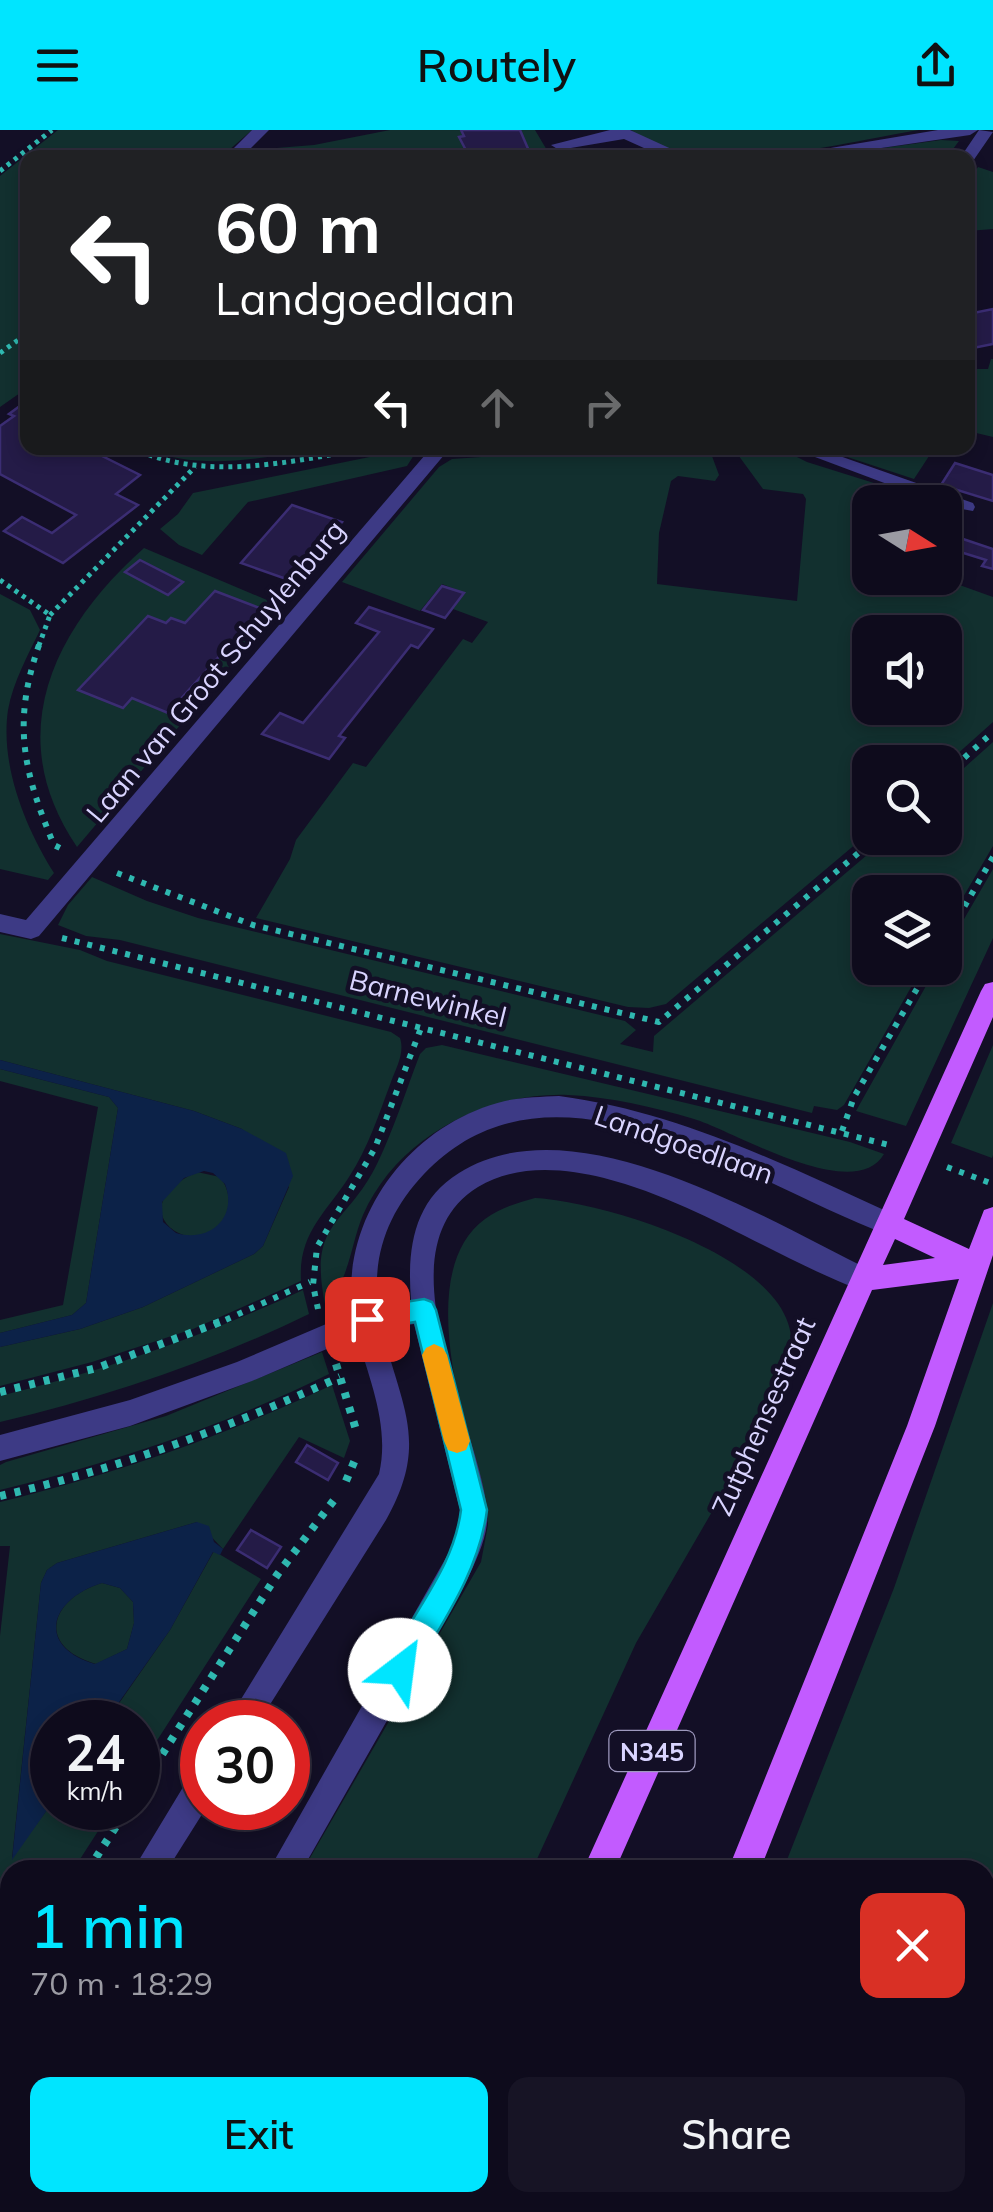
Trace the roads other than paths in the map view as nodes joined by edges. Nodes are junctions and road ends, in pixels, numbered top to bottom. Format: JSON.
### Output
{"nodes":[{"id":1,"x":262,"y":130,"type":"edge"},
{"id":2,"x":970,"y":130,"type":"edge"},
{"id":3,"x":620,"y":133,"type":"edge"},
{"id":4,"x":559,"y":144,"type":"edge"},
{"id":5,"x":240,"y":150,"type":"edge"},
{"id":6,"x":664,"y":150,"type":"edge"},
{"id":7,"x":833,"y":150,"type":"edge"},
{"id":8,"x":434,"y":455,"type":"edge"},
{"id":9,"x":820,"y":455,"type":"edge"},
{"id":10,"x":966,"y":507,"type":"dead end"},
{"id":11,"x":0,"y":923,"type":"edge"},
{"id":12,"x":993,"y":991,"type":"edge"},
{"id":13,"x":993,"y":1218,"type":"edge"},
{"id":14,"x":888,"y":1224,"type":"junction"},
{"id":15,"x":976,"y":1265,"type":"junction"},
{"id":16,"x":863,"y":1278,"type":"junction"},
{"id":17,"x":424,"y":1310,"type":"junction"},
{"id":18,"x":367,"y":1319,"type":"junction"},
{"id":19,"x":0,"y":1448,"type":"edge"},
{"id":20,"x":256,"y":1700,"type":"edge"},
{"id":21,"x":180,"y":1821,"type":"edge"},
{"id":22,"x":156,"y":1860,"type":"edge"},
{"id":23,"x":292,"y":1860,"type":"edge"},
{"id":24,"x":603,"y":1860,"type":"edge"},
{"id":25,"x":748,"y":1860,"type":"edge"}],
"edges":[{"from":1,"to":5,"type":"street"},
{"from":2,"to":7,"type":"street"},
{"from":3,"to":4,"type":"street"},
{"from":3,"to":6,"type":"street"},
{"from":8,"to":11,"type":"street","name":"Laan van Groot Schuylenburg"},
{"from":9,"to":10,"type":"street"},
{"from":12,"to":14,"type":"main road","name":"Zutphensestraat","number":"N345"},
{"from":13,"to":15,"type":"main road"},
{"from":14,"to":15,"type":"main road"},
{"from":14,"to":16,"type":"main road","name":"Zutphensestraat","number":"N345"},
{"from":14,"to":18,"type":"street","name":"Landgoedlaan"},
{"from":15,"to":16,"type":"main road"},
{"from":15,"to":25,"type":"main road"},
{"from":16,"to":17,"type":"street","name":"Landgoedlaan"},
{"from":16,"to":24,"type":"main road","name":"Zutphensestraat","number":"N345"},
{"from":17,"to":18,"type":"street"},
{"from":17,"to":23,"type":"street","name":"Landgoedlaan"},
{"from":18,"to":19,"type":"street"},
{"from":18,"to":20,"type":"street","name":"Landgoedlaan"},
{"from":21,"to":22,"type":"street"}]}
